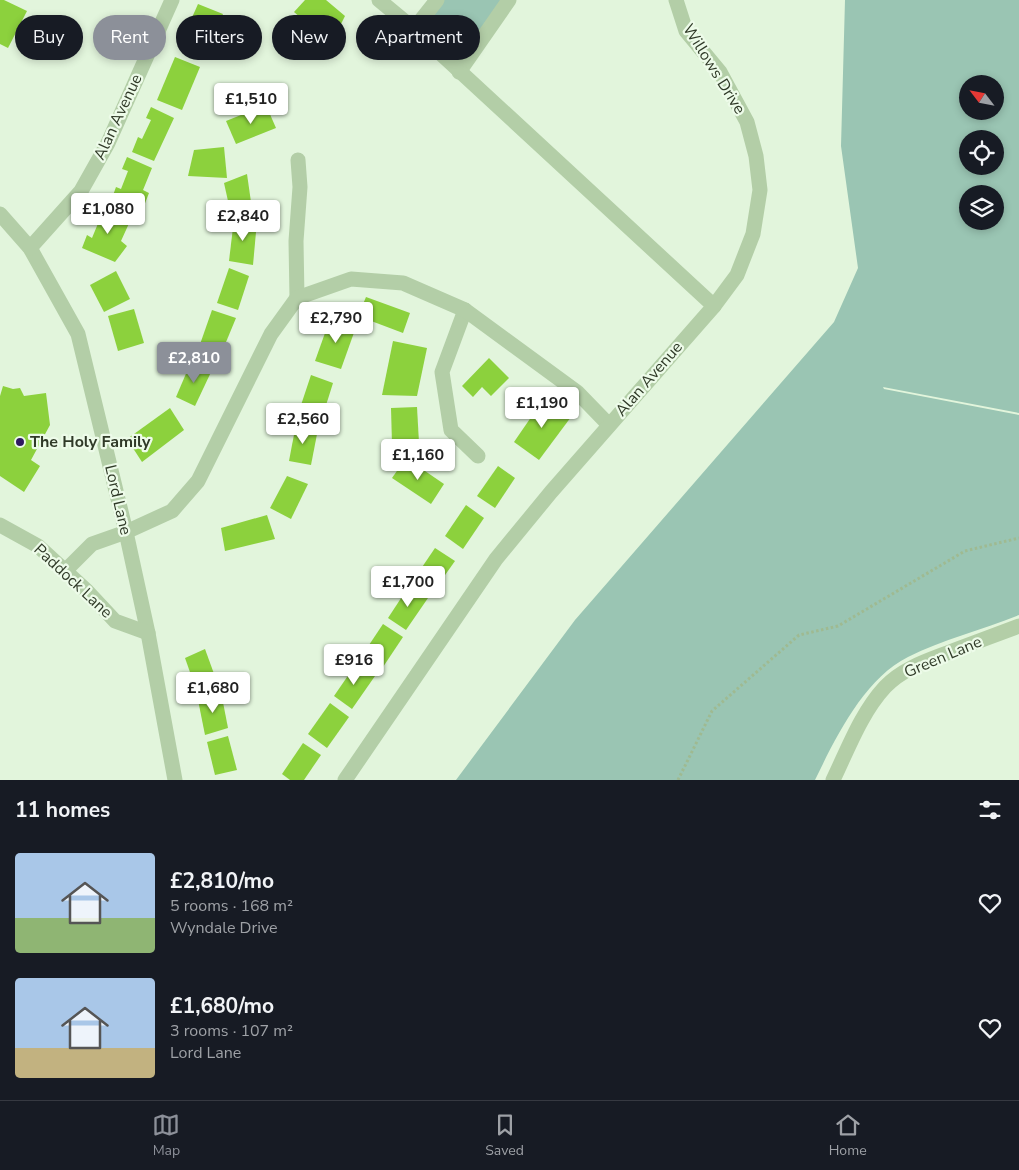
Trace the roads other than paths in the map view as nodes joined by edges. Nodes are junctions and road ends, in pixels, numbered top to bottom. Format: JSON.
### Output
{"nodes":[{"id":1,"x":172,"y":0,"type":"edge"},
{"id":2,"x":379,"y":0,"type":"edge"},
{"id":3,"x":437,"y":0,"type":"edge"},
{"id":4,"x":509,"y":0,"type":"edge"},
{"id":5,"x":676,"y":0,"type":"edge"},
{"id":6,"x":397,"y":15,"type":"edge"},
{"id":7,"x":425,"y":15,"type":"edge"},
{"id":8,"x":446,"y":60,"type":"edge"},
{"id":9,"x":459,"y":72,"type":"junction"},
{"id":10,"x":298,"y":160,"type":"dead end"},
{"id":11,"x":0,"y":214,"type":"edge"},
{"id":12,"x":30,"y":248,"type":"junction"},
{"id":13,"x":296,"y":298,"type":"junction"},
{"id":14,"x":714,"y":306,"type":"junction"},
{"id":15,"x":465,"y":310,"type":"junction"},
{"id":16,"x":609,"y":425,"type":"junction"},
{"id":17,"x":478,"y":456,"type":"dead end"},
{"id":18,"x":0,"y":526,"type":"edge"},
{"id":19,"x":126,"y":532,"type":"junction"},
{"id":20,"x":64,"y":571,"type":"junction"},
{"id":21,"x":1019,"y":626,"type":"edge"},
{"id":22,"x":148,"y":633,"type":"junction"},
{"id":23,"x":175,"y":780,"type":"edge"},
{"id":24,"x":345,"y":780,"type":"edge"},
{"id":25,"x":833,"y":780,"type":"edge"}],
"edges":[{"from":1,"to":12,"type":"street","name":"Alan Avenue"},
{"from":2,"to":6,"type":"street"},
{"from":3,"to":7,"type":"street"},
{"from":4,"to":9,"type":"street"},
{"from":5,"to":14,"type":"street","name":"Willows Drive"},
{"from":8,"to":9,"type":"street"},
{"from":9,"to":14,"type":"street"},
{"from":10,"to":13,"type":"street"},
{"from":11,"to":12,"type":"street","name":"Lord Lane"},
{"from":12,"to":19,"type":"street","name":"Lord Lane"},
{"from":13,"to":15,"type":"street"},
{"from":13,"to":19,"type":"street"},
{"from":14,"to":16,"type":"street","name":"Alan Avenue"},
{"from":15,"to":16,"type":"street"},
{"from":15,"to":17,"type":"street"},
{"from":16,"to":24,"type":"street","name":"Alan Avenue"},
{"from":18,"to":20,"type":"street","name":"Paddock Lane"},
{"from":19,"to":20,"type":"street"},
{"from":19,"to":22,"type":"street","name":"Lord Lane"},
{"from":20,"to":22,"type":"street","name":"Paddock Lane"},
{"from":21,"to":25,"type":"street","name":"Green Lane"},
{"from":22,"to":23,"type":"street","name":"Lord Lane"}]}
